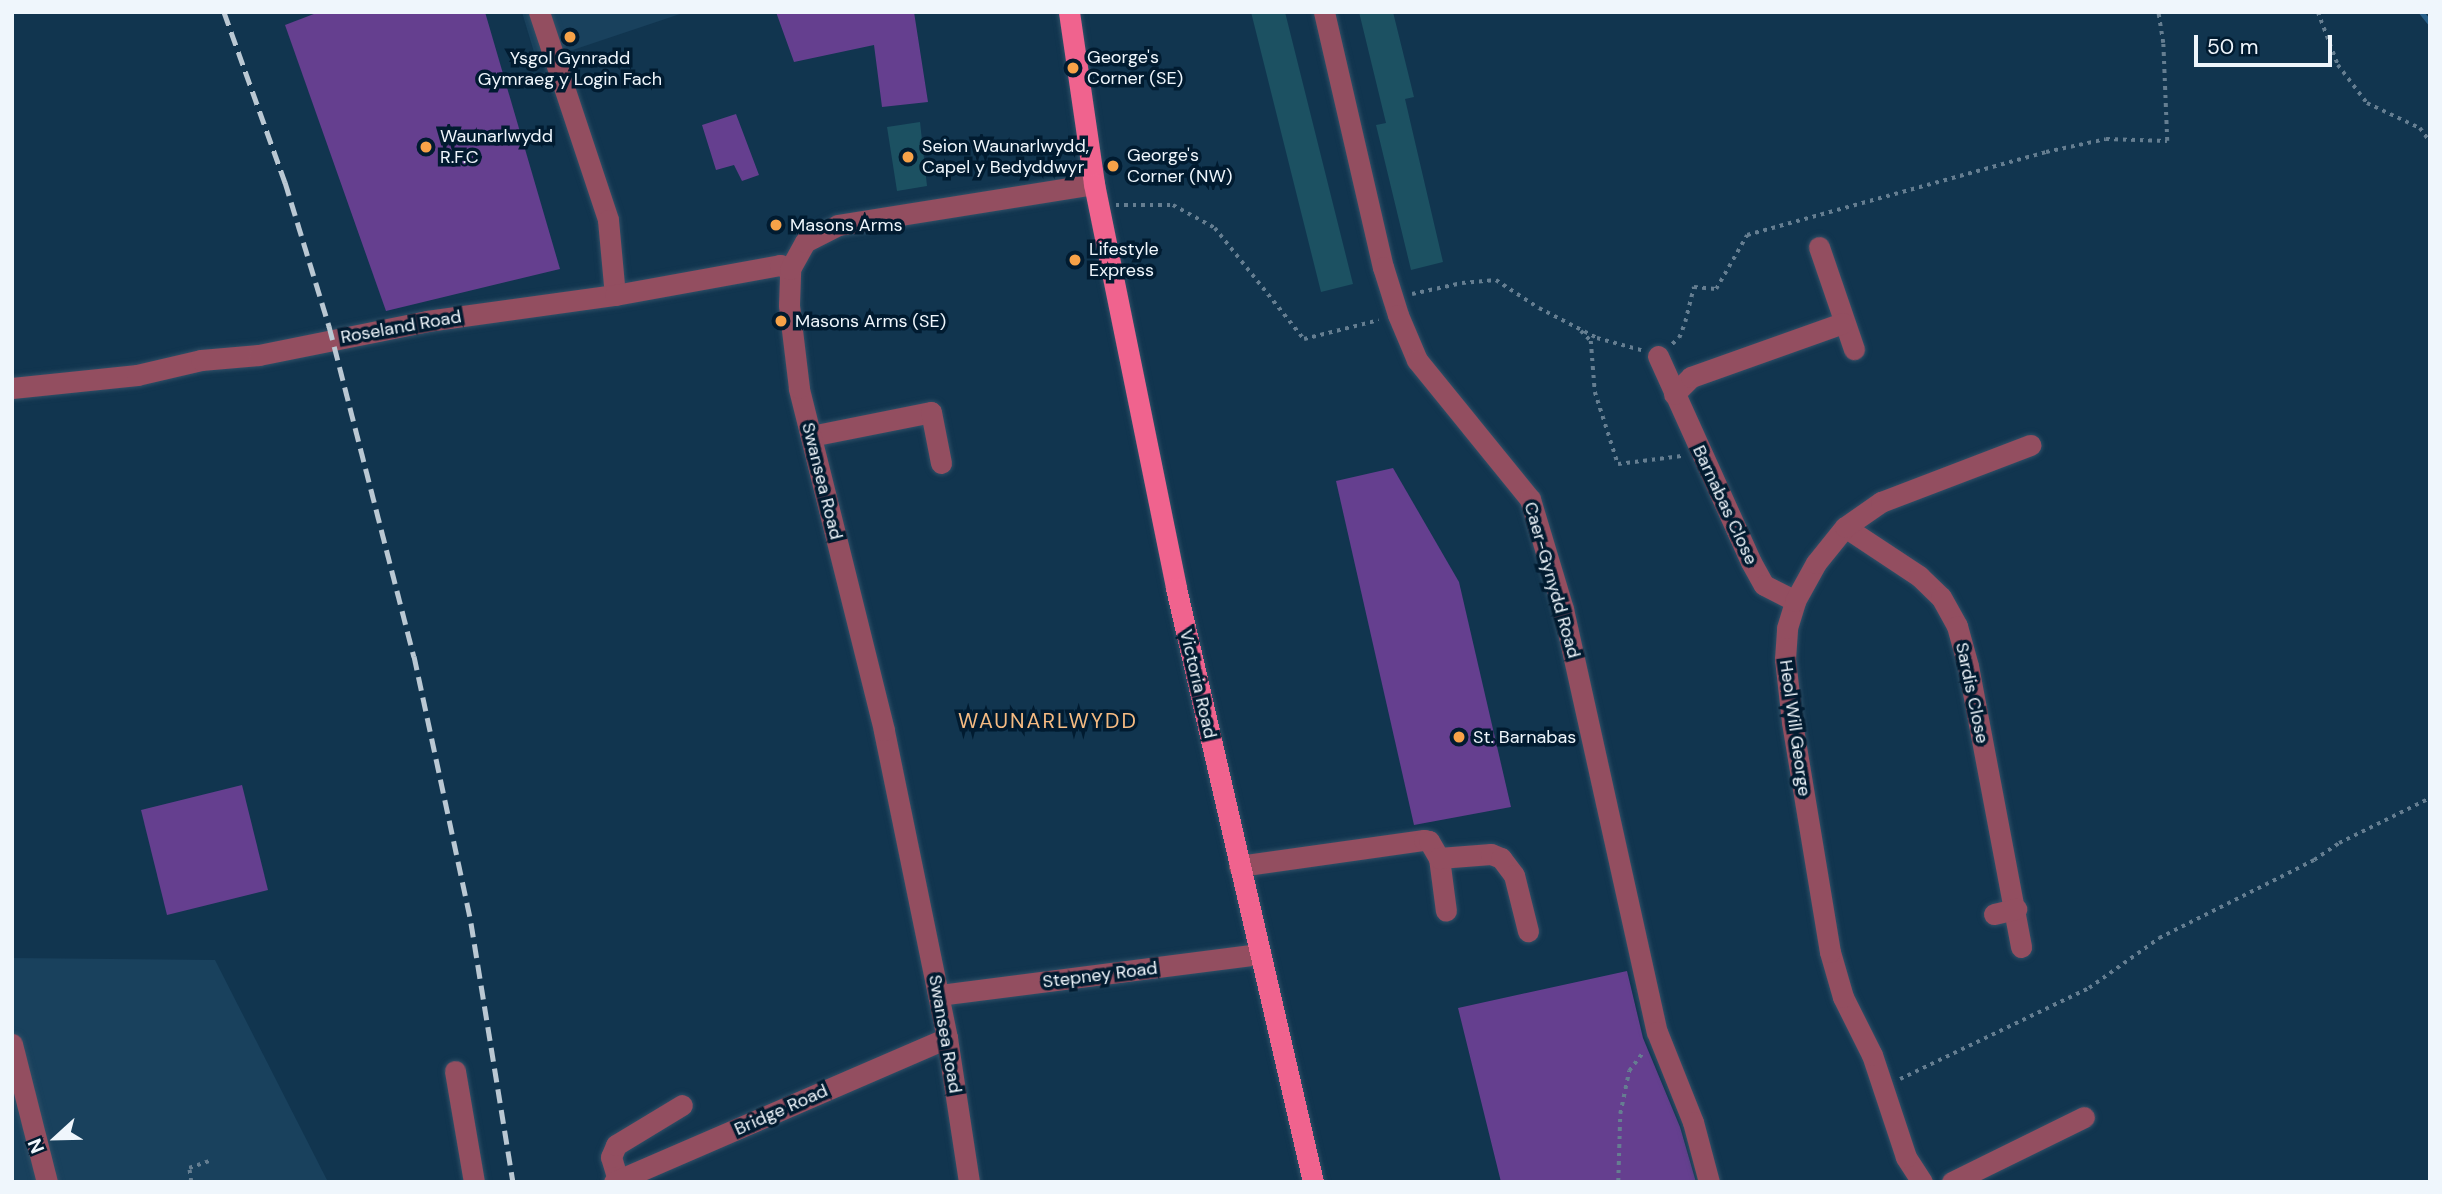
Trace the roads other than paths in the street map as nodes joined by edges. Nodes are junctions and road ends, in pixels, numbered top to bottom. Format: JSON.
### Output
{"nodes":[{"id":1,"x":539,"y":12,"type":"edge"},
{"id":2,"x":1069,"y":12,"type":"edge"},
{"id":3,"x":1324,"y":12,"type":"edge"},
{"id":4,"x":1096,"y":195,"type":"junction"},
{"id":5,"x":1819,"y":247,"type":"dead end"},
{"id":6,"x":790,"y":270,"type":"junction"},
{"id":7,"x":615,"y":295,"type":"junction"},
{"id":8,"x":1843,"y":323,"type":"junction"},
{"id":9,"x":1854,"y":349,"type":"dead end"},
{"id":10,"x":1657,"y":351,"type":"road end"},
{"id":11,"x":12,"y":388,"type":"edge"},
{"id":12,"x":1674,"y":394,"type":"junction"},
{"id":13,"x":811,"y":436,"type":"junction"},
{"id":14,"x":2030,"y":446,"type":"dead end"},
{"id":15,"x":940,"y":463,"type":"dead end"},
{"id":16,"x":1845,"y":527,"type":"junction"},
{"id":17,"x":1795,"y":601,"type":"junction"},
{"id":18,"x":1439,"y":858,"type":"junction"},
{"id":19,"x":1239,"y":866,"type":"junction"},
{"id":20,"x":2016,"y":909,"type":"junction"},
{"id":21,"x":1446,"y":911,"type":"dead end"},
{"id":22,"x":1994,"y":914,"type":"dead end"},
{"id":23,"x":1528,"y":931,"type":"dead end"},
{"id":24,"x":2021,"y":947,"type":"dead end"},
{"id":25,"x":1260,"y":954,"type":"junction"},
{"id":26,"x":939,"y":995,"type":"junction"},
{"id":27,"x":947,"y":1038,"type":"junction"},
{"id":28,"x":12,"y":1044,"type":"edge"},
{"id":29,"x":455,"y":1071,"type":"dead end"},
{"id":30,"x":682,"y":1105,"type":"dead end"},
{"id":31,"x":2084,"y":1117,"type":"dead end"},
{"id":32,"x":616,"y":1181,"type":"edge"},
{"id":33,"x":47,"y":1182,"type":"edge"},
{"id":34,"x":474,"y":1182,"type":"edge"},
{"id":35,"x":969,"y":1182,"type":"edge"},
{"id":36,"x":1313,"y":1182,"type":"edge"},
{"id":37,"x":1709,"y":1182,"type":"edge"},
{"id":38,"x":1922,"y":1182,"type":"edge"},
{"id":39,"x":1952,"y":1182,"type":"edge"}],
"edges":[{"from":1,"to":7,"type":"street"},
{"from":2,"to":4,"type":"main road"},
{"from":3,"to":37,"type":"street","name":"Caer-Gynydd Road"},
{"from":4,"to":6,"type":"street","name":"Swansea Road"},
{"from":4,"to":19,"type":"main road","name":"Victoria Road"},
{"from":5,"to":8,"type":"street"},
{"from":6,"to":7,"type":"street","name":"Roseland Road"},
{"from":6,"to":13,"type":"street","name":"Swansea Road"},
{"from":7,"to":11,"type":"street","name":"Roseland Road"},
{"from":8,"to":9,"type":"street"},
{"from":8,"to":12,"type":"street"},
{"from":10,"to":12,"type":"street","name":"Barnabas Close"},
{"from":12,"to":17,"type":"street","name":"Barnabas Close"},
{"from":13,"to":15,"type":"street"},
{"from":13,"to":26,"type":"street","name":"Swansea Road"},
{"from":14,"to":16,"type":"street","name":"Heol Will George"},
{"from":16,"to":17,"type":"street","name":"Heol Will George"},
{"from":16,"to":20,"type":"street","name":"Sardis Close"},
{"from":17,"to":38,"type":"street","name":"Heol Will George"},
{"from":18,"to":19,"type":"street"},
{"from":18,"to":21,"type":"street"},
{"from":18,"to":23,"type":"street"},
{"from":19,"to":25,"type":"main road","name":"Victoria Road"},
{"from":20,"to":22,"type":"street"},
{"from":20,"to":24,"type":"street","name":"Sardis Close"},
{"from":25,"to":26,"type":"street","name":"Stepney Road"},
{"from":25,"to":36,"type":"main road","name":"Victoria Road"},
{"from":26,"to":27,"type":"street","name":"Swansea Road"},
{"from":27,"to":32,"type":"street","name":"Bridge Road"},
{"from":27,"to":35,"type":"street","name":"Swansea Road"},
{"from":28,"to":33,"type":"street"},
{"from":29,"to":34,"type":"street"},
{"from":30,"to":32,"type":"street"},
{"from":31,"to":39,"type":"street"}]}
